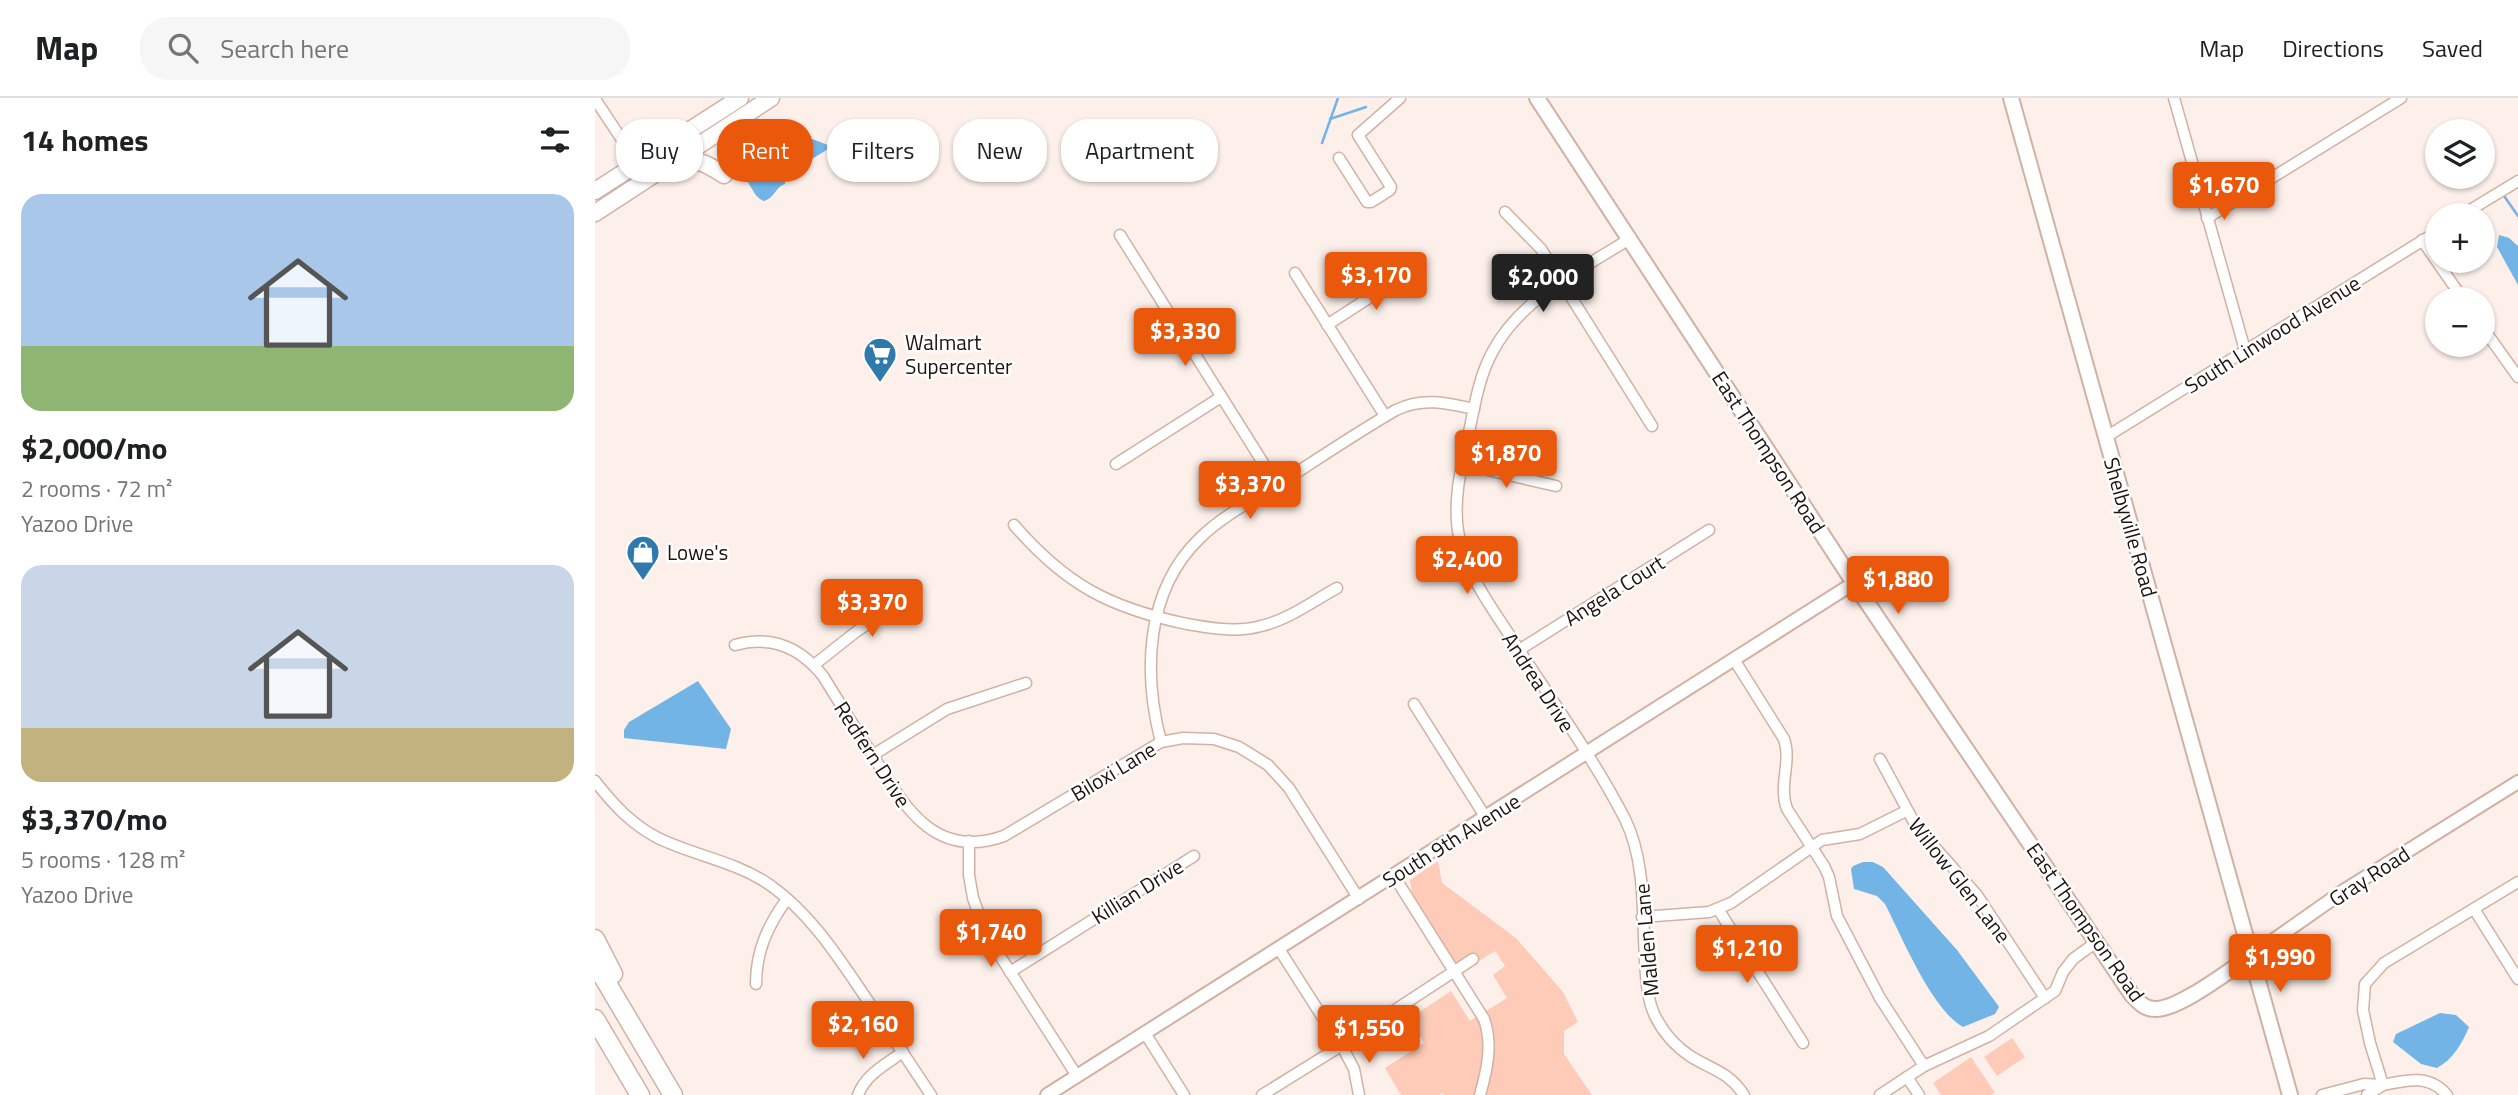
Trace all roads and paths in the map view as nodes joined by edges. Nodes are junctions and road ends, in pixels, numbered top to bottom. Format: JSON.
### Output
{"nodes":[{"id":1,"x":740,"y":98,"type":"edge"},
{"id":2,"x":771,"y":98,"type":"edge"},
{"id":3,"x":1400,"y":98,"type":"edge"},
{"id":4,"x":1537,"y":98,"type":"edge"},
{"id":5,"x":2011,"y":98,"type":"edge"},
{"id":6,"x":2174,"y":98,"type":"edge"},
{"id":7,"x":2402,"y":98,"type":"edge"},
{"id":8,"x":595,"y":99,"type":"edge"},
{"id":9,"x":703,"y":122,"type":"edge"},
{"id":10,"x":616,"y":131,"type":"edge"},
{"id":11,"x":703,"y":142,"type":"edge"},
{"id":12,"x":1339,"y":158,"type":"dead end"},
{"id":13,"x":616,"y":178,"type":"edge"},
{"id":14,"x":2518,"y":181,"type":"edge"},
{"id":15,"x":642,"y":182,"type":"edge"},
{"id":16,"x":595,"y":191,"type":"edge"},
{"id":17,"x":2482,"y":203,"type":"edge"},
{"id":18,"x":1504,"y":212,"type":"dead end"},
{"id":19,"x":595,"y":214,"type":"edge"},
{"id":20,"x":2207,"y":218,"type":"junction"},
{"id":21,"x":1120,"y":235,"type":"dead end"},
{"id":22,"x":1631,"y":238,"type":"junction"},
{"id":23,"x":2425,"y":238,"type":"edge"},
{"id":24,"x":2422,"y":240,"type":"junction"},
{"id":25,"x":1409,"y":272,"type":"dead end"},
{"id":26,"x":1295,"y":273,"type":"dead end"},
{"id":27,"x":1562,"y":283,"type":"junction"},
{"id":28,"x":2455,"y":287,"type":"edge"},
{"id":29,"x":1327,"y":325,"type":"junction"},
{"id":30,"x":2495,"y":345,"type":"edge"},
{"id":31,"x":2245,"y":350,"type":"junction"},
{"id":32,"x":2518,"y":377,"type":"edge"},
{"id":33,"x":1221,"y":397,"type":"junction"},
{"id":34,"x":1474,"y":409,"type":"junction"},
{"id":35,"x":1385,"y":416,"type":"junction"},
{"id":36,"x":1652,"y":426,"type":"dead end"},
{"id":37,"x":2106,"y":437,"type":"junction"},
{"id":38,"x":1116,"y":464,"type":"dead end"},
{"id":39,"x":1462,"y":464,"type":"junction"},
{"id":40,"x":1277,"y":485,"type":"junction"},
{"id":41,"x":1556,"y":486,"type":"dead end"},
{"id":42,"x":1014,"y":525,"type":"dead end"},
{"id":43,"x":1709,"y":530,"type":"dead end"},
{"id":44,"x":1854,"y":583,"type":"junction"},
{"id":45,"x":1337,"y":588,"type":"dead end"},
{"id":46,"x":914,"y":593,"type":"dead end"},
{"id":47,"x":1156,"y":618,"type":"junction"},
{"id":48,"x":735,"y":645,"type":"dead end"},
{"id":49,"x":1519,"y":650,"type":"junction"},
{"id":50,"x":1735,"y":661,"type":"junction"},
{"id":51,"x":814,"y":665,"type":"junction"},
{"id":52,"x":1026,"y":683,"type":"dead end"},
{"id":53,"x":1414,"y":704,"type":"dead end"},
{"id":54,"x":1161,"y":742,"type":"junction"},
{"id":55,"x":873,"y":755,"type":"junction"},
{"id":56,"x":1586,"y":755,"type":"junction"},
{"id":57,"x":1880,"y":759,"type":"dead end"},
{"id":58,"x":595,"y":781,"type":"edge"},
{"id":59,"x":2518,"y":782,"type":"edge"},
{"id":60,"x":1906,"y":811,"type":"junction"},
{"id":61,"x":1486,"y":818,"type":"junction"},
{"id":62,"x":969,"y":841,"type":"junction"},
{"id":63,"x":1812,"y":846,"type":"junction"},
{"id":64,"x":1194,"y":856,"type":"dead end"},
{"id":65,"x":1394,"y":876,"type":"junction"},
{"id":66,"x":2518,"y":882,"type":"edge"},
{"id":67,"x":787,"y":899,"type":"junction"},
{"id":68,"x":1359,"y":899,"type":"junction"},
{"id":69,"x":1718,"y":909,"type":"junction"},
{"id":70,"x":2474,"y":909,"type":"junction"},
{"id":71,"x":1642,"y":917,"type":"junction"},
{"id":72,"x":595,"y":939,"type":"edge"},
{"id":73,"x":2095,"y":943,"type":"junction"},
{"id":74,"x":1279,"y":948,"type":"junction"},
{"id":75,"x":2251,"y":956,"type":"junction"},
{"id":76,"x":1473,"y":959,"type":"dead end"},
{"id":77,"x":595,"y":963,"type":"edge"},
{"id":78,"x":1010,"y":972,"type":"junction"},
{"id":79,"x":1455,"y":972,"type":"junction"},
{"id":80,"x":2518,"y":979,"type":"edge"},
{"id":81,"x":756,"y":984,"type":"dead end"},
{"id":82,"x":2045,"y":998,"type":"junction"},
{"id":83,"x":2149,"y":1009,"type":"joint"},
{"id":84,"x":595,"y":1019,"type":"edge"},
{"id":85,"x":1145,"y":1033,"type":"junction"},
{"id":86,"x":1803,"y":1043,"type":"dead end"},
{"id":87,"x":1341,"y":1046,"type":"junction"},
{"id":88,"x":648,"y":1050,"type":"junction"},
{"id":89,"x":903,"y":1052,"type":"junction"},
{"id":90,"x":1924,"y":1066,"type":"junction"},
{"id":91,"x":1077,"y":1076,"type":"junction"},
{"id":92,"x":1907,"y":1077,"type":"junction"},
{"id":93,"x":2383,"y":1085,"type":"junction"},
{"id":94,"x":640,"y":1095,"type":"edge"},
{"id":95,"x":673,"y":1095,"type":"edge"},
{"id":96,"x":858,"y":1095,"type":"edge"},
{"id":97,"x":931,"y":1095,"type":"edge"},
{"id":98,"x":1047,"y":1095,"type":"edge"},
{"id":99,"x":1184,"y":1095,"type":"edge"},
{"id":100,"x":1262,"y":1095,"type":"edge"},
{"id":101,"x":1359,"y":1095,"type":"edge"},
{"id":102,"x":1480,"y":1095,"type":"edge"},
{"id":103,"x":1744,"y":1095,"type":"edge"},
{"id":104,"x":1880,"y":1095,"type":"edge"},
{"id":105,"x":1919,"y":1095,"type":"edge"},
{"id":106,"x":2290,"y":1095,"type":"edge"},
{"id":107,"x":2322,"y":1095,"type":"edge"},
{"id":108,"x":2367,"y":1095,"type":"edge"},
{"id":109,"x":2447,"y":1095,"type":"edge"}],
"edges":[{"from":1,"to":9,"type":"main road"},
{"from":2,"to":11,"type":"main road"},
{"from":3,"to":12,"type":"street"},
{"from":4,"to":22,"type":"main road","name":"East Thompson Road"},
{"from":5,"to":37,"type":"main road","name":"Shelbyville Road"},
{"from":6,"to":20,"type":"street"},
{"from":7,"to":20,"type":"street"},
{"from":8,"to":10,"type":"street"},
{"from":13,"to":16,"type":"main road"},
{"from":14,"to":17,"type":"street"},
{"from":15,"to":19,"type":"main road"},
{"from":18,"to":27,"type":"street"},
{"from":20,"to":31,"type":"street"},
{"from":21,"to":33,"type":"street"},
{"from":22,"to":27,"type":"street","name":"Andrea Drive"},
{"from":22,"to":44,"type":"main road","name":"East Thompson Road"},
{"from":23,"to":24,"type":"street","name":"South Linwood Avenue"},
{"from":24,"to":28,"type":"street"},
{"from":24,"to":31,"type":"street","name":"South Linwood Avenue"},
{"from":25,"to":29,"type":"street"},
{"from":26,"to":29,"type":"street"},
{"from":27,"to":34,"type":"street","name":"Andrea Drive"},
{"from":27,"to":36,"type":"street"},
{"from":29,"to":35,"type":"street"},
{"from":30,"to":32,"type":"street"},
{"from":31,"to":37,"type":"street","name":"South Linwood Avenue"},
{"from":33,"to":38,"type":"street"},
{"from":33,"to":40,"type":"street"},
{"from":34,"to":35,"type":"street"},
{"from":34,"to":39,"type":"street","name":"Andrea Drive"},
{"from":35,"to":40,"type":"street"},
{"from":37,"to":75,"type":"main road","name":"Shelbyville Road"},
{"from":39,"to":41,"type":"street"},
{"from":39,"to":49,"type":"street","name":"Andrea Drive"},
{"from":40,"to":47,"type":"street"},
{"from":42,"to":47,"type":"street"},
{"from":43,"to":49,"type":"street","name":"Angela Court"},
{"from":44,"to":50,"type":"street","name":"South 9th Avenue"},
{"from":44,"to":73,"type":"main road","name":"East Thompson Road"},
{"from":45,"to":47,"type":"street"},
{"from":46,"to":51,"type":"street"},
{"from":47,"to":54,"type":"street"},
{"from":48,"to":51,"type":"street"},
{"from":49,"to":56,"type":"street","name":"Andrea Drive"},
{"from":50,"to":56,"type":"street","name":"South 9th Avenue"},
{"from":50,"to":63,"type":"street"},
{"from":51,"to":55,"type":"street","name":"Redfern Drive"},
{"from":52,"to":55,"type":"street"},
{"from":53,"to":61,"type":"street"},
{"from":54,"to":62,"type":"street","name":"Biloxi Lane"},
{"from":54,"to":68,"type":"street","name":"Biloxi Lane"},
{"from":55,"to":62,"type":"street","name":"Redfern Drive"},
{"from":56,"to":61,"type":"street","name":"South 9th Avenue"},
{"from":56,"to":71,"type":"street","name":"Malden Lane"},
{"from":57,"to":60,"type":"street","name":"Willow Glen Lane"},
{"from":58,"to":67,"type":"street"},
{"from":59,"to":75,"type":"street","name":"Gray Road"},
{"from":60,"to":63,"type":"street","name":"Willow Glen Lane"},
{"from":60,"to":82,"type":"street","name":"Willow Glen Lane"},
{"from":61,"to":65,"type":"street","name":"South 9th Avenue"},
{"from":62,"to":78,"type":"street"},
{"from":63,"to":69,"type":"street","name":"Willow Glen Lane"},
{"from":63,"to":90,"type":"street"},
{"from":64,"to":78,"type":"street","name":"Killian Drive"},
{"from":65,"to":68,"type":"street","name":"South 9th Avenue"},
{"from":65,"to":79,"type":"street"},
{"from":66,"to":70,"type":"street"},
{"from":67,"to":81,"type":"street"},
{"from":67,"to":89,"type":"street"},
{"from":68,"to":74,"type":"street","name":"South 9th Avenue"},
{"from":69,"to":71,"type":"street"},
{"from":69,"to":86,"type":"street"},
{"from":70,"to":80,"type":"street"},
{"from":70,"to":93,"type":"street"},
{"from":71,"to":103,"type":"street","name":"Malden Lane"},
{"from":72,"to":88,"type":"highway"},
{"from":73,"to":82,"type":"street"},
{"from":73,"to":83,"type":"main road","name":"East Thompson Road"},
{"from":74,"to":85,"type":"street","name":"South 9th Avenue"},
{"from":74,"to":87,"type":"street"},
{"from":75,"to":83,"type":"main road","name":"Gray Road"},
{"from":75,"to":106,"type":"main road"},
{"from":76,"to":79,"type":"street"},
{"from":77,"to":88,"type":"highway"},
{"from":78,"to":91,"type":"street"},
{"from":79,"to":87,"type":"street"},
{"from":79,"to":102,"type":"street"},
{"from":82,"to":90,"type":"street"},
{"from":84,"to":94,"type":"highway"},
{"from":85,"to":91,"type":"street","name":"South 9th Avenue"},
{"from":85,"to":99,"type":"street"},
{"from":87,"to":100,"type":"street"},
{"from":87,"to":101,"type":"street"},
{"from":88,"to":95,"type":"highway"},
{"from":89,"to":96,"type":"street"},
{"from":89,"to":97,"type":"street"},
{"from":90,"to":92,"type":"street"},
{"from":91,"to":98,"type":"street","name":"South 9th Avenue"},
{"from":92,"to":104,"type":"street"},
{"from":92,"to":105,"type":"street"},
{"from":93,"to":107,"type":"street"},
{"from":93,"to":108,"type":"street"},
{"from":93,"to":109,"type":"street"}]}
